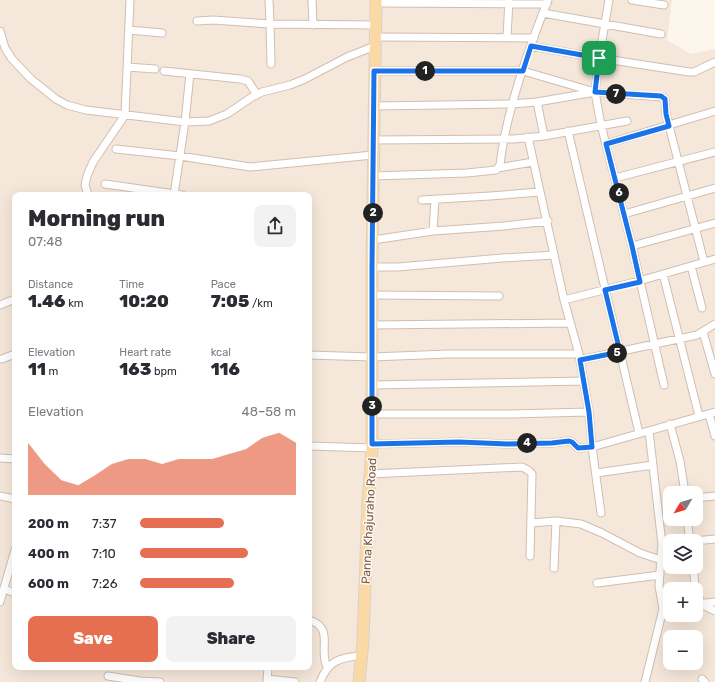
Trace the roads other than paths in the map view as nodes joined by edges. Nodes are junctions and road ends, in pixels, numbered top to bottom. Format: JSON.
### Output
{"nodes":[{"id":1,"x":130,"y":0,"type":"edge"},
{"id":2,"x":269,"y":0,"type":"edge"},
{"id":3,"x":312,"y":0,"type":"edge"},
{"id":4,"x":609,"y":0,"type":"edge"},
{"id":5,"x":632,"y":0,"type":"edge"},
{"id":6,"x":376,"y":2,"type":"edge"},
{"id":7,"x":509,"y":2,"type":"edge"},
{"id":8,"x":548,"y":2,"type":"edge"},
{"id":9,"x":664,"y":5,"type":"dead end"},
{"id":10,"x":543,"y":13,"type":"junction"},
{"id":11,"x":197,"y":21,"type":"dead end"},
{"id":12,"x":270,"y":24,"type":"junction"},
{"id":13,"x":313,"y":25,"type":"junction"},
{"id":14,"x":376,"y":25,"type":"junction"},
{"id":15,"x":604,"y":25,"type":"junction"},
{"id":16,"x":129,"y":30,"type":"junction"},
{"id":17,"x":0,"y":31,"type":"edge"},
{"id":18,"x":162,"y":33,"type":"dead end"},
{"id":19,"x":661,"y":34,"type":"dead end"},
{"id":20,"x":508,"y":36,"type":"junction"},
{"id":21,"x":534,"y":38,"type":"junction"},
{"id":22,"x":1,"y":41,"type":"edge"},
{"id":23,"x":376,"y":41,"type":"junction"},
{"id":24,"x":531,"y":46,"type":"junction"},
{"id":25,"x":599,"y":58,"type":"junction"},
{"id":26,"x":715,"y":62,"type":"edge"},
{"id":27,"x":271,"y":64,"type":"dead end"},
{"id":28,"x":127,"y":67,"type":"junction"},
{"id":29,"x":155,"y":69,"type":"dead end"},
{"id":30,"x":164,"y":71,"type":"dead end"},
{"id":31,"x":374,"y":71,"type":"junction"},
{"id":32,"x":523,"y":71,"type":"junction"},
{"id":33,"x":190,"y":74,"type":"junction"},
{"id":34,"x":595,"y":92,"type":"junction"},
{"id":35,"x":257,"y":95,"type":"junction"},
{"id":36,"x":537,"y":102,"type":"junction"},
{"id":37,"x":512,"y":104,"type":"junction"},
{"id":38,"x":373,"y":106,"type":"junction"},
{"id":39,"x":715,"y":111,"type":"edge"},
{"id":40,"x":125,"y":115,"type":"junction"},
{"id":41,"x":627,"y":121,"type":"dead end"},
{"id":42,"x":185,"y":122,"type":"junction"},
{"id":43,"x":601,"y":125,"type":"junction"},
{"id":44,"x":669,"y":126,"type":"junction"},
{"id":45,"x":568,"y":131,"type":"junction"},
{"id":46,"x":544,"y":136,"type":"junction"},
{"id":47,"x":528,"y":137,"type":"junction"},
{"id":48,"x":503,"y":139,"type":"junction"},
{"id":49,"x":373,"y":140,"type":"junction"},
{"id":50,"x":606,"y":144,"type":"junction"},
{"id":51,"x":116,"y":149,"type":"dead end"},
{"id":52,"x":715,"y":152,"type":"edge"},
{"id":53,"x":373,"y":155,"type":"junction"},
{"id":54,"x":180,"y":156,"type":"junction"},
{"id":55,"x":679,"y":161,"type":"junction"},
{"id":56,"x":534,"y":162,"type":"junction"},
{"id":57,"x":498,"y":168,"type":"junction"},
{"id":58,"x":373,"y":176,"type":"junction"},
{"id":59,"x":615,"y":178,"type":"junction"},
{"id":60,"x":104,"y":184,"type":"dead end"},
{"id":61,"x":715,"y":188,"type":"edge"},
{"id":62,"x":87,"y":192,"type":"edge"},
{"id":63,"x":157,"y":192,"type":"edge"},
{"id":64,"x":177,"y":192,"type":"edge"},
{"id":65,"x":540,"y":192,"type":"junction"},
{"id":66,"x":687,"y":196,"type":"junction"},
{"id":67,"x":435,"y":199,"type":"junction"},
{"id":68,"x":422,"y":200,"type":"dead end"},
{"id":69,"x":624,"y":214,"type":"junction"},
{"id":70,"x":548,"y":221,"type":"junction"},
{"id":71,"x":715,"y":224,"type":"edge"},
{"id":72,"x":696,"y":229,"type":"junction"},
{"id":73,"x":433,"y":231,"type":"junction"},
{"id":74,"x":372,"y":240,"type":"junction"},
{"id":75,"x":632,"y":246,"type":"junction"},
{"id":76,"x":554,"y":255,"type":"junction"},
{"id":77,"x":715,"y":259,"type":"edge"},
{"id":78,"x":704,"y":262,"type":"junction"},
{"id":79,"x":691,"y":266,"type":"junction"},
{"id":80,"x":372,"y":267,"type":"junction"},
{"id":81,"x":663,"y":274,"type":"junction"},
{"id":82,"x":640,"y":282,"type":"junction"},
{"id":83,"x":605,"y":290,"type":"junction"},
{"id":84,"x":372,"y":295,"type":"junction"},
{"id":85,"x":499,"y":296,"type":"dead end"},
{"id":86,"x":12,"y":300,"type":"edge"},
{"id":87,"x":564,"y":300,"type":"junction"},
{"id":88,"x":0,"y":305,"type":"edge"},
{"id":89,"x":702,"y":308,"type":"dead end"},
{"id":90,"x":570,"y":323,"type":"junction"},
{"id":91,"x":715,"y":324,"type":"edge"},
{"id":92,"x":372,"y":325,"type":"junction"},
{"id":93,"x":703,"y":332,"type":"junction"},
{"id":94,"x":679,"y":339,"type":"junction"},
{"id":95,"x":654,"y":344,"type":"junction"},
{"id":96,"x":620,"y":352,"type":"junction"},
{"id":97,"x":12,"y":355,"type":"edge"},
{"id":98,"x":312,"y":355,"type":"edge"},
{"id":99,"x":372,"y":357,"type":"junction"},
{"id":100,"x":580,"y":357,"type":"junction"},
{"id":101,"x":2,"y":359,"type":"dead end"},
{"id":102,"x":715,"y":374,"type":"edge"},
{"id":103,"x":584,"y":382,"type":"junction"},
{"id":104,"x":371,"y":385,"type":"junction"},
{"id":105,"x":664,"y":385,"type":"dead end"},
{"id":106,"x":589,"y":412,"type":"junction"},
{"id":107,"x":712,"y":413,"type":"edge"},
{"id":108,"x":372,"y":414,"type":"junction"},
{"id":109,"x":699,"y":416,"type":"junction"},
{"id":110,"x":670,"y":424,"type":"junction"},
{"id":111,"x":649,"y":430,"type":"junction"},
{"id":112,"x":639,"y":433,"type":"junction"},
{"id":113,"x":715,"y":436,"type":"edge"},
{"id":114,"x":312,"y":446,"type":"edge"},
{"id":115,"x":372,"y":446,"type":"junction"},
{"id":116,"x":592,"y":447,"type":"junction"},
{"id":117,"x":0,"y":458,"type":"edge"},
{"id":118,"x":12,"y":459,"type":"edge"},
{"id":119,"x":653,"y":465,"type":"junction"},
{"id":120,"x":596,"y":473,"type":"junction"},
{"id":121,"x":370,"y":474,"type":"junction"},
{"id":122,"x":684,"y":486,"type":"edge"},
{"id":123,"x":0,"y":496,"type":"edge"},
{"id":124,"x":715,"y":496,"type":"edge"},
{"id":125,"x":703,"y":497,"type":"edge"},
{"id":126,"x":12,"y":498,"type":"edge"},
{"id":127,"x":601,"y":513,"type":"dead end"},
{"id":128,"x":556,"y":521,"type":"junction"},
{"id":129,"x":531,"y":523,"type":"junction"},
{"id":130,"x":715,"y":539,"type":"edge"},
{"id":131,"x":703,"y":540,"type":"edge"},
{"id":132,"x":530,"y":556,"type":"dead end"},
{"id":133,"x":661,"y":560,"type":"junction"},
{"id":134,"x":12,"y":561,"type":"edge"},
{"id":135,"x":554,"y":568,"type":"dead end"},
{"id":136,"x":660,"y":575,"type":"junction"},
{"id":137,"x":597,"y":583,"type":"dead end"},
{"id":138,"x":4,"y":589,"type":"junction"},
{"id":139,"x":12,"y":592,"type":"edge"},
{"id":140,"x":663,"y":597,"type":"edge"},
{"id":141,"x":0,"y":602,"type":"edge"},
{"id":142,"x":715,"y":602,"type":"edge"},
{"id":143,"x":703,"y":604,"type":"edge"},
{"id":144,"x":703,"y":606,"type":"edge"},
{"id":145,"x":715,"y":611,"type":"edge"},
{"id":146,"x":312,"y":621,"type":"edge"},
{"id":147,"x":663,"y":621,"type":"edge"},
{"id":148,"x":361,"y":656,"type":"junction"},
{"id":149,"x":327,"y":667,"type":"junction"},
{"id":150,"x":268,"y":670,"type":"edge"},
{"id":151,"x":108,"y":676,"type":"dead end"},
{"id":152,"x":267,"y":681,"type":"edge"},
{"id":153,"x":160,"y":682,"type":"edge"},
{"id":154,"x":295,"y":682,"type":"edge"},
{"id":155,"x":320,"y":682,"type":"edge"},
{"id":156,"x":360,"y":682,"type":"edge"},
{"id":157,"x":645,"y":682,"type":"edge"}],
"edges":[{"from":1,"to":16,"type":"street"},
{"from":2,"to":12,"type":"street"},
{"from":3,"to":13,"type":"street"},
{"from":4,"to":15,"type":"street"},
{"from":5,"to":9,"type":"street"},
{"from":6,"to":7,"type":"street"},
{"from":6,"to":14,"type":"main road","name":"Panna Khajuraho Road"},
{"from":7,"to":8,"type":"street"},
{"from":7,"to":20,"type":"street"},
{"from":8,"to":10,"type":"street"},
{"from":10,"to":15,"type":"street"},
{"from":10,"to":21,"type":"street"},
{"from":11,"to":12,"type":"street"},
{"from":12,"to":13,"type":"street"},
{"from":12,"to":27,"type":"street"},
{"from":13,"to":14,"type":"street"},
{"from":14,"to":23,"type":"main road","name":"Panna Khajuraho Road"},
{"from":15,"to":19,"type":"street"},
{"from":15,"to":25,"type":"street"},
{"from":16,"to":18,"type":"street"},
{"from":16,"to":28,"type":"street"},
{"from":17,"to":22,"type":"street"},
{"from":20,"to":21,"type":"street"},
{"from":20,"to":23,"type":"street"},
{"from":21,"to":24,"type":"street"},
{"from":22,"to":40,"type":"street"},
{"from":23,"to":31,"type":"main road","name":"Panna Khajuraho Road"},
{"from":23,"to":35,"type":"street"},
{"from":24,"to":25,"type":"street"},
{"from":24,"to":32,"type":"street"},
{"from":25,"to":26,"type":"street"},
{"from":25,"to":34,"type":"street"},
{"from":28,"to":29,"type":"street"},
{"from":28,"to":40,"type":"street"},
{"from":30,"to":33,"type":"street"},
{"from":31,"to":32,"type":"street"},
{"from":31,"to":38,"type":"main road","name":"Panna Khajuraho Road"},
{"from":32,"to":34,"type":"street"},
{"from":32,"to":37,"type":"street"},
{"from":33,"to":35,"type":"street"},
{"from":33,"to":42,"type":"street"},
{"from":34,"to":36,"type":"street"},
{"from":34,"to":43,"type":"street"},
{"from":34,"to":44,"type":"street"},
{"from":35,"to":42,"type":"street"},
{"from":36,"to":37,"type":"street"},
{"from":36,"to":46,"type":"street"},
{"from":37,"to":38,"type":"street"},
{"from":37,"to":48,"type":"street"},
{"from":38,"to":49,"type":"main road","name":"Panna Khajuraho Road"},
{"from":39,"to":44,"type":"street"},
{"from":40,"to":42,"type":"street"},
{"from":40,"to":62,"type":"street"},
{"from":41,"to":43,"type":"street"},
{"from":42,"to":54,"type":"street"},
{"from":43,"to":45,"type":"street"},
{"from":43,"to":50,"type":"street"},
{"from":44,"to":50,"type":"street"},
{"from":44,"to":55,"type":"street"},
{"from":45,"to":46,"type":"street"},
{"from":45,"to":83,"type":"street"},
{"from":46,"to":47,"type":"street"},
{"from":47,"to":48,"type":"street"},
{"from":47,"to":56,"type":"street"},
{"from":48,"to":49,"type":"street"},
{"from":48,"to":57,"type":"street"},
{"from":49,"to":53,"type":"main road","name":"Panna Khajuraho Road"},
{"from":50,"to":59,"type":"street"},
{"from":51,"to":54,"type":"street"},
{"from":52,"to":55,"type":"street"},
{"from":53,"to":54,"type":"street"},
{"from":53,"to":58,"type":"main road","name":"Panna Khajuraho Road"},
{"from":54,"to":64,"type":"street"},
{"from":55,"to":59,"type":"street"},
{"from":55,"to":66,"type":"street"},
{"from":56,"to":57,"type":"street"},
{"from":56,"to":65,"type":"street"},
{"from":57,"to":58,"type":"street"},
{"from":58,"to":74,"type":"main road","name":"Panna Khajuraho Road"},
{"from":59,"to":69,"type":"street"},
{"from":60,"to":63,"type":"street"},
{"from":61,"to":66,"type":"street"},
{"from":65,"to":67,"type":"street"},
{"from":65,"to":70,"type":"street"},
{"from":66,"to":69,"type":"street"},
{"from":66,"to":72,"type":"street"},
{"from":67,"to":68,"type":"street"},
{"from":67,"to":73,"type":"street"},
{"from":69,"to":75,"type":"street"},
{"from":70,"to":73,"type":"street"},
{"from":70,"to":76,"type":"street"},
{"from":71,"to":72,"type":"street"},
{"from":72,"to":75,"type":"street"},
{"from":72,"to":78,"type":"street"},
{"from":73,"to":74,"type":"street"},
{"from":74,"to":80,"type":"main road","name":"Panna Khajuraho Road"},
{"from":75,"to":82,"type":"street"},
{"from":76,"to":80,"type":"street"},
{"from":76,"to":87,"type":"street"},
{"from":77,"to":78,"type":"street"},
{"from":78,"to":79,"type":"street"},
{"from":79,"to":81,"type":"street"},
{"from":79,"to":89,"type":"street"},
{"from":80,"to":84,"type":"main road","name":"Panna Khajuraho Road"},
{"from":81,"to":82,"type":"street"},
{"from":81,"to":94,"type":"street"},
{"from":82,"to":83,"type":"street"},
{"from":82,"to":95,"type":"street"},
{"from":83,"to":87,"type":"street"},
{"from":83,"to":96,"type":"street"},
{"from":84,"to":85,"type":"street"},
{"from":84,"to":92,"type":"main road","name":"Panna Khajuraho Road"},
{"from":86,"to":88,"type":"street"},
{"from":87,"to":90,"type":"street"},
{"from":90,"to":92,"type":"street"},
{"from":90,"to":100,"type":"street"},
{"from":91,"to":93,"type":"street"},
{"from":92,"to":99,"type":"main road","name":"Panna Khajuraho Road"},
{"from":93,"to":94,"type":"street"},
{"from":93,"to":102,"type":"street"},
{"from":94,"to":95,"type":"street"},
{"from":94,"to":109,"type":"street"},
{"from":95,"to":96,"type":"street"},
{"from":95,"to":105,"type":"street"},
{"from":96,"to":100,"type":"street"},
{"from":96,"to":112,"type":"street"},
{"from":97,"to":101,"type":"street"},
{"from":98,"to":99,"type":"street"},
{"from":99,"to":100,"type":"street"},
{"from":99,"to":104,"type":"main road","name":"Panna Khajuraho Road"},
{"from":100,"to":103,"type":"street"},
{"from":103,"to":104,"type":"street"},
{"from":103,"to":106,"type":"street"},
{"from":104,"to":108,"type":"main road","name":"Panna Khajuraho Road"},
{"from":106,"to":108,"type":"street"},
{"from":106,"to":116,"type":"street"},
{"from":107,"to":109,"type":"street"},
{"from":107,"to":113,"type":"street"},
{"from":108,"to":115,"type":"main road","name":"Panna Khajuraho Road"},
{"from":109,"to":110,"type":"street"},
{"from":110,"to":111,"type":"street"},
{"from":110,"to":122,"type":"street"},
{"from":111,"to":112,"type":"street"},
{"from":111,"to":119,"type":"street"},
{"from":112,"to":116,"type":"street"},
{"from":114,"to":115,"type":"street"},
{"from":115,"to":116,"type":"street"},
{"from":115,"to":121,"type":"main road","name":"Panna Khajuraho Road"},
{"from":116,"to":120,"type":"street"},
{"from":117,"to":118,"type":"street"},
{"from":119,"to":120,"type":"street"},
{"from":119,"to":133,"type":"street"},
{"from":120,"to":127,"type":"street"},
{"from":121,"to":129,"type":"street"},
{"from":121,"to":148,"type":"main road","name":"Panna Khajuraho Road"},
{"from":123,"to":126,"type":"street"},
{"from":124,"to":125,"type":"street"},
{"from":128,"to":129,"type":"street"},
{"from":128,"to":133,"type":"street"},
{"from":128,"to":135,"type":"street"},
{"from":129,"to":132,"type":"street"},
{"from":130,"to":131,"type":"street"},
{"from":133,"to":136,"type":"street"},
{"from":134,"to":138,"type":"street"},
{"from":136,"to":137,"type":"street"},
{"from":136,"to":140,"type":"street"},
{"from":138,"to":139,"type":"street"},
{"from":138,"to":141,"type":"street"},
{"from":142,"to":143,"type":"street"},
{"from":144,"to":145,"type":"street"},
{"from":146,"to":149,"type":"street"},
{"from":147,"to":157,"type":"street"},
{"from":148,"to":149,"type":"street"},
{"from":148,"to":156,"type":"main road","name":"Panna Khajuraho Road"},
{"from":149,"to":155,"type":"street"},
{"from":150,"to":152,"type":"street"},
{"from":151,"to":153,"type":"street"},
{"from":152,"to":154,"type":"street"}]}
